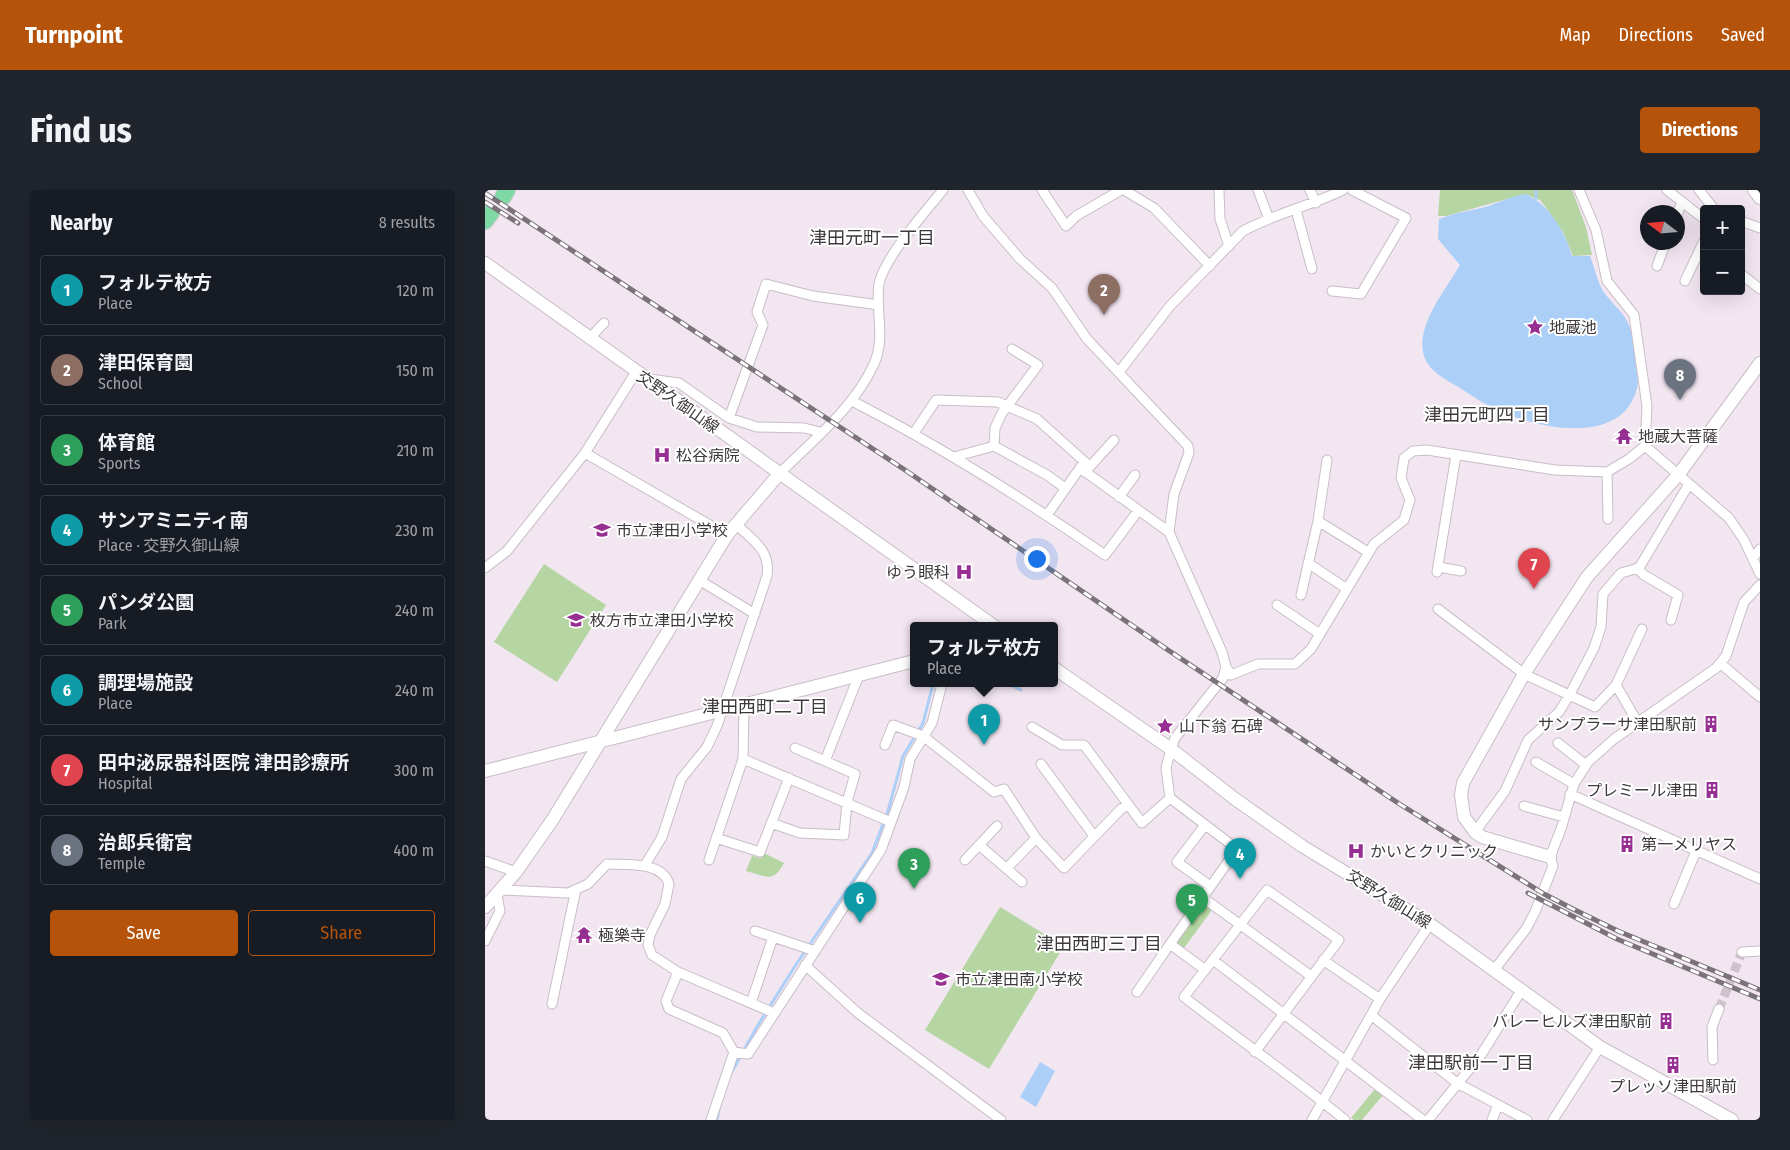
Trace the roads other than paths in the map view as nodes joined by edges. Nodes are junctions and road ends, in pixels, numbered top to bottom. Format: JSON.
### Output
{"nodes":[{"id":1,"x":943,"y":190,"type":"edge"},
{"id":2,"x":968,"y":190,"type":"edge"},
{"id":3,"x":1042,"y":190,"type":"edge"},
{"id":4,"x":1123,"y":190,"type":"edge"},
{"id":5,"x":1219,"y":190,"type":"edge"},
{"id":6,"x":1258,"y":190,"type":"edge"},
{"id":7,"x":1310,"y":190,"type":"edge"},
{"id":8,"x":1343,"y":190,"type":"edge"},
{"id":9,"x":1352,"y":190,"type":"edge"},
{"id":10,"x":1579,"y":190,"type":"edge"},
{"id":11,"x":1667,"y":190,"type":"edge"},
{"id":12,"x":1699,"y":190,"type":"edge"},
{"id":13,"x":1754,"y":190,"type":"edge"},
{"id":14,"x":1760,"y":198,"type":"edge"},
{"id":15,"x":1682,"y":202,"type":"junction"},
{"id":16,"x":1316,"y":203,"type":"junction"},
{"id":17,"x":1681,"y":205,"type":"edge"},
{"id":18,"x":1711,"y":205,"type":"edge"},
{"id":19,"x":1296,"y":210,"type":"junction"},
{"id":20,"x":1700,"y":216,"type":"edge"},
{"id":21,"x":1269,"y":219,"type":"junction"},
{"id":22,"x":1745,"y":222,"type":"edge"},
{"id":23,"x":1760,"y":228,"type":"edge"},
{"id":24,"x":1229,"y":246,"type":"junction"},
{"id":25,"x":1700,"y":249,"type":"edge"},
{"id":26,"x":1663,"y":250,"type":"edge"},
{"id":27,"x":485,"y":263,"type":"edge"},
{"id":28,"x":1210,"y":266,"type":"junction"},
{"id":29,"x":1657,"y":266,"type":"dead end"},
{"id":30,"x":1312,"y":269,"type":"dead end"},
{"id":31,"x":1745,"y":277,"type":"edge"},
{"id":32,"x":1685,"y":281,"type":"dead end"},
{"id":33,"x":1760,"y":288,"type":"edge"},
{"id":34,"x":1332,"y":292,"type":"dead end"},
{"id":35,"x":879,"y":305,"type":"junction"},
{"id":36,"x":604,"y":323,"type":"dead end"},
{"id":37,"x":589,"y":339,"type":"junction"},
{"id":38,"x":1012,"y":349,"type":"dead end"},
{"id":39,"x":1760,"y":363,"type":"edge"},
{"id":40,"x":1119,"y":372,"type":"junction"},
{"id":41,"x":641,"y":376,"type":"junction"},
{"id":42,"x":852,"y":401,"type":"junction"},
{"id":43,"x":1007,"y":406,"type":"junction"},
{"id":44,"x":729,"y":418,"type":"junction"},
{"id":45,"x":820,"y":432,"type":"junction"},
{"id":46,"x":914,"y":433,"type":"junction"},
{"id":47,"x":1114,"y":440,"type":"dead end"},
{"id":48,"x":994,"y":446,"type":"junction"},
{"id":49,"x":1645,"y":446,"type":"junction"},
{"id":50,"x":585,"y":453,"type":"junction"},
{"id":51,"x":1456,"y":455,"type":"junction"},
{"id":52,"x":955,"y":457,"type":"junction"},
{"id":53,"x":1327,"y":460,"type":"dead end"},
{"id":54,"x":1082,"y":470,"type":"junction"},
{"id":55,"x":1607,"y":472,"type":"junction"},
{"id":56,"x":780,"y":473,"type":"junction"},
{"id":57,"x":1679,"y":474,"type":"junction"},
{"id":58,"x":1135,"y":475,"type":"dead end"},
{"id":59,"x":1689,"y":484,"type":"junction"},
{"id":60,"x":1065,"y":488,"type":"junction"},
{"id":61,"x":1119,"y":497,"type":"junction"},
{"id":62,"x":1138,"y":511,"type":"junction"},
{"id":63,"x":1047,"y":515,"type":"junction"},
{"id":64,"x":1607,"y":519,"type":"dead end"},
{"id":65,"x":1318,"y":521,"type":"junction"},
{"id":66,"x":736,"y":524,"type":"junction"},
{"id":67,"x":1169,"y":532,"type":"junction"},
{"id":68,"x":727,"y":535,"type":"junction"},
{"id":69,"x":1760,"y":549,"type":"edge"},
{"id":70,"x":1368,"y":552,"type":"junction"},
{"id":71,"x":1753,"y":558,"type":"junction"},
{"id":72,"x":1308,"y":563,"type":"junction"},
{"id":73,"x":485,"y":568,"type":"edge"},
{"id":74,"x":1637,"y":568,"type":"junction"},
{"id":75,"x":1461,"y":571,"type":"dead end"},
{"id":76,"x":1760,"y":574,"type":"edge"},
{"id":77,"x":699,"y":580,"type":"junction"},
{"id":78,"x":1760,"y":585,"type":"edge"},
{"id":79,"x":1347,"y":589,"type":"junction"},
{"id":80,"x":1301,"y":595,"type":"dead end"},
{"id":81,"x":1277,"y":605,"type":"dead end"},
{"id":82,"x":1438,"y":609,"type":"dead end"},
{"id":83,"x":755,"y":614,"type":"junction"},
{"id":84,"x":1671,"y":620,"type":"dead end"},
{"id":85,"x":989,"y":622,"type":"edge"},
{"id":86,"x":1642,"y":628,"type":"dead end"},
{"id":87,"x":1320,"y":634,"type":"junction"},
{"id":88,"x":910,"y":662,"type":"edge"},
{"id":89,"x":1720,"y":663,"type":"junction"},
{"id":90,"x":1225,"y":667,"type":"junction"},
{"id":91,"x":1058,"y":671,"type":"edge"},
{"id":92,"x":1523,"y":674,"type":"junction"},
{"id":93,"x":859,"y":675,"type":"junction"},
{"id":94,"x":1616,"y":685,"type":"junction"},
{"id":95,"x":941,"y":687,"type":"edge"},
{"id":96,"x":1569,"y":694,"type":"junction"},
{"id":97,"x":1760,"y":697,"type":"edge"},
{"id":98,"x":744,"y":704,"type":"junction"},
{"id":99,"x":721,"y":709,"type":"junction"},
{"id":100,"x":1638,"y":723,"type":"junction"},
{"id":101,"x":1032,"y":727,"type":"dead end"},
{"id":102,"x":917,"y":734,"type":"junction"},
{"id":103,"x":604,"y":739,"type":"junction"},
{"id":104,"x":1558,"y":743,"type":"dead end"},
{"id":105,"x":885,"y":745,"type":"dead end"},
{"id":106,"x":795,"y":748,"type":"dead end"},
{"id":107,"x":1171,"y":749,"type":"junction"},
{"id":108,"x":743,"y":759,"type":"junction"},
{"id":109,"x":825,"y":761,"type":"junction"},
{"id":110,"x":1536,"y":762,"type":"dead end"},
{"id":111,"x":1041,"y":764,"type":"dead end"},
{"id":112,"x":1586,"y":765,"type":"junction"},
{"id":113,"x":485,"y":770,"type":"edge"},
{"id":114,"x":789,"y":778,"type":"junction"},
{"id":115,"x":1574,"y":784,"type":"junction"},
{"id":116,"x":1570,"y":794,"type":"junction"},
{"id":117,"x":1171,"y":798,"type":"junction"},
{"id":118,"x":847,"y":802,"type":"junction"},
{"id":119,"x":1129,"y":805,"type":"junction"},
{"id":120,"x":1524,"y":806,"type":"dead end"},
{"id":121,"x":1563,"y":817,"type":"junction"},
{"id":122,"x":889,"y":821,"type":"junction"},
{"id":123,"x":771,"y":823,"type":"junction"},
{"id":124,"x":1205,"y":825,"type":"junction"},
{"id":125,"x":997,"y":826,"type":"dead end"},
{"id":126,"x":1475,"y":832,"type":"junction"},
{"id":127,"x":1094,"y":836,"type":"junction"},
{"id":128,"x":716,"y":838,"type":"junction"},
{"id":129,"x":1035,"y":838,"type":"junction"},
{"id":130,"x":979,"y":845,"type":"junction"},
{"id":131,"x":1696,"y":850,"type":"junction"},
{"id":132,"x":1550,"y":857,"type":"junction"},
{"id":133,"x":709,"y":860,"type":"dead end"},
{"id":134,"x":965,"y":860,"type":"dead end"},
{"id":135,"x":485,"y":861,"type":"edge"},
{"id":136,"x":645,"y":865,"type":"junction"},
{"id":137,"x":1007,"y":868,"type":"junction"},
{"id":138,"x":516,"y":872,"type":"junction"},
{"id":139,"x":1760,"y":879,"type":"edge"},
{"id":140,"x":1022,"y":882,"type":"dead end"},
{"id":141,"x":1210,"y":886,"type":"junction"},
{"id":142,"x":576,"y":889,"type":"junction"},
{"id":143,"x":499,"y":893,"type":"junction"},
{"id":144,"x":1202,"y":897,"type":"junction"},
{"id":145,"x":1674,"y":904,"type":"dead end"},
{"id":146,"x":485,"y":907,"type":"edge"},
{"id":147,"x":1241,"y":924,"type":"junction"},
{"id":148,"x":1430,"y":924,"type":"junction"},
{"id":149,"x":755,"y":931,"type":"dead end"},
{"id":150,"x":773,"y":937,"type":"junction"},
{"id":151,"x":485,"y":941,"type":"edge"},
{"id":152,"x":1170,"y":944,"type":"junction"},
{"id":153,"x":809,"y":949,"type":"junction"},
{"id":154,"x":1760,"y":951,"type":"edge"},
{"id":155,"x":1742,"y":952,"type":"dead end"},
{"id":156,"x":1213,"y":960,"type":"junction"},
{"id":157,"x":1323,"y":960,"type":"junction"},
{"id":158,"x":805,"y":965,"type":"junction"},
{"id":159,"x":1204,"y":969,"type":"junction"},
{"id":160,"x":1495,"y":970,"type":"junction"},
{"id":161,"x":678,"y":972,"type":"junction"},
{"id":162,"x":1311,"y":976,"type":"junction"},
{"id":163,"x":1521,"y":991,"type":"junction"},
{"id":164,"x":1137,"y":992,"type":"dead end"},
{"id":165,"x":1380,"y":999,"type":"junction"},
{"id":166,"x":751,"y":1003,"type":"junction"},
{"id":167,"x":552,"y":1004,"type":"dead end"},
{"id":168,"x":1719,"y":1009,"type":"tunnel mouth"},
{"id":169,"x":769,"y":1011,"type":"junction"},
{"id":170,"x":1285,"y":1013,"type":"junction"},
{"id":171,"x":1371,"y":1015,"type":"junction"},
{"id":172,"x":1599,"y":1047,"type":"junction"},
{"id":173,"x":1255,"y":1052,"type":"junction"},
{"id":174,"x":739,"y":1053,"type":"junction"},
{"id":175,"x":1346,"y":1060,"type":"junction"},
{"id":176,"x":1713,"y":1060,"type":"dead end"},
{"id":177,"x":1457,"y":1083,"type":"junction"},
{"id":178,"x":1322,"y":1101,"type":"junction"},
{"id":179,"x":1498,"y":1105,"type":"junction"},
{"id":180,"x":711,"y":1120,"type":"edge"},
{"id":181,"x":1001,"y":1120,"type":"edge"},
{"id":182,"x":1312,"y":1120,"type":"edge"},
{"id":183,"x":1345,"y":1120,"type":"edge"},
{"id":184,"x":1423,"y":1120,"type":"edge"},
{"id":185,"x":1428,"y":1120,"type":"edge"},
{"id":186,"x":1492,"y":1120,"type":"edge"},
{"id":187,"x":1527,"y":1120,"type":"edge"},
{"id":188,"x":1553,"y":1120,"type":"edge"},
{"id":189,"x":1729,"y":1120,"type":"edge"}],
"edges":[{"from":1,"to":35,"type":"street"},
{"from":2,"to":40,"type":"street"},
{"from":3,"to":4,"type":"street"},
{"from":4,"to":28,"type":"street"},
{"from":5,"to":24,"type":"street"},
{"from":6,"to":21,"type":"street"},
{"from":7,"to":16,"type":"street"},
{"from":8,"to":16,"type":"street"},
{"from":9,"to":34,"type":"street"},
{"from":10,"to":49,"type":"street"},
{"from":11,"to":15,"type":"street"},
{"from":12,"to":18,"type":"street"},
{"from":13,"to":14,"type":"street"},
{"from":15,"to":17,"type":"street"},
{"from":15,"to":20,"type":"street"},
{"from":16,"to":19,"type":"street"},
{"from":19,"to":21,"type":"street"},
{"from":19,"to":30,"type":"street"},
{"from":21,"to":24,"type":"street"},
{"from":22,"to":23,"type":"street"},
{"from":24,"to":28,"type":"street"},
{"from":25,"to":32,"type":"street"},
{"from":26,"to":29,"type":"street"},
{"from":27,"to":37,"type":"street","name":"交野久御山線"},
{"from":28,"to":40,"type":"street"},
{"from":31,"to":33,"type":"street"},
{"from":35,"to":42,"type":"street"},
{"from":35,"to":44,"type":"street"},
{"from":36,"to":37,"type":"street"},
{"from":37,"to":41,"type":"street","name":"交野久御山線"},
{"from":38,"to":43,"type":"street"},
{"from":39,"to":57,"type":"street"},
{"from":40,"to":67,"type":"street"},
{"from":41,"to":44,"type":"street"},
{"from":41,"to":50,"type":"street"},
{"from":41,"to":56,"type":"street","name":"交野久御山線"},
{"from":42,"to":45,"type":"street"},
{"from":42,"to":46,"type":"street"},
{"from":43,"to":46,"type":"street"},
{"from":43,"to":48,"type":"street"},
{"from":43,"to":54,"type":"street"},
{"from":44,"to":45,"type":"street"},
{"from":45,"to":56,"type":"street"},
{"from":46,"to":52,"type":"street"},
{"from":47,"to":54,"type":"street"},
{"from":48,"to":52,"type":"street"},
{"from":48,"to":60,"type":"street"},
{"from":49,"to":55,"type":"street"},
{"from":49,"to":57,"type":"street"},
{"from":50,"to":68,"type":"street"},
{"from":50,"to":73,"type":"street"},
{"from":51,"to":55,"type":"street"},
{"from":51,"to":70,"type":"street"},
{"from":51,"to":75,"type":"street"},
{"from":52,"to":63,"type":"street"},
{"from":53,"to":65,"type":"street"},
{"from":54,"to":60,"type":"street"},
{"from":54,"to":61,"type":"street"},
{"from":55,"to":64,"type":"street"},
{"from":56,"to":66,"type":"street"},
{"from":56,"to":85,"type":"street","name":"交野久御山線"},
{"from":57,"to":59,"type":"street"},
{"from":57,"to":92,"type":"street"},
{"from":58,"to":61,"type":"street"},
{"from":59,"to":71,"type":"street"},
{"from":59,"to":74,"type":"street"},
{"from":60,"to":63,"type":"street"},
{"from":61,"to":62,"type":"street"},
{"from":62,"to":63,"type":"street"},
{"from":62,"to":67,"type":"street"},
{"from":65,"to":70,"type":"street"},
{"from":65,"to":72,"type":"street"},
{"from":66,"to":68,"type":"street"},
{"from":66,"to":83,"type":"street"},
{"from":67,"to":90,"type":"street"},
{"from":68,"to":77,"type":"street"},
{"from":69,"to":71,"type":"street"},
{"from":70,"to":79,"type":"street"},
{"from":71,"to":76,"type":"street"},
{"from":72,"to":79,"type":"street"},
{"from":72,"to":80,"type":"street"},
{"from":74,"to":84,"type":"street"},
{"from":74,"to":96,"type":"street"},
{"from":77,"to":83,"type":"street"},
{"from":77,"to":103,"type":"street"},
{"from":78,"to":89,"type":"street"},
{"from":79,"to":87,"type":"street"},
{"from":81,"to":87,"type":"street"},
{"from":82,"to":92,"type":"street"},
{"from":83,"to":99,"type":"street"},
{"from":86,"to":94,"type":"street"},
{"from":87,"to":90,"type":"street"},
{"from":88,"to":93,"type":"street"},
{"from":89,"to":97,"type":"street"},
{"from":89,"to":100,"type":"street"},
{"from":90,"to":107,"type":"street"},
{"from":91,"to":107,"type":"street","name":"交野久御山線"},
{"from":92,"to":96,"type":"street"},
{"from":92,"to":126,"type":"street"},
{"from":93,"to":98,"type":"street"},
{"from":93,"to":109,"type":"street"},
{"from":94,"to":96,"type":"street"},
{"from":94,"to":100,"type":"street"},
{"from":95,"to":102,"type":"street"},
{"from":96,"to":126,"type":"street"},
{"from":98,"to":99,"type":"street"},
{"from":98,"to":108,"type":"street"},
{"from":99,"to":103,"type":"street"},
{"from":99,"to":136,"type":"street"},
{"from":100,"to":112,"type":"street"},
{"from":101,"to":119,"type":"street"},
{"from":102,"to":105,"type":"street"},
{"from":102,"to":122,"type":"street"},
{"from":102,"to":129,"type":"street"},
{"from":103,"to":113,"type":"street"},
{"from":103,"to":138,"type":"street"},
{"from":104,"to":112,"type":"street"},
{"from":106,"to":109,"type":"street"},
{"from":107,"to":117,"type":"street"},
{"from":107,"to":148,"type":"street","name":"交野久御山線"},
{"from":108,"to":114,"type":"street"},
{"from":108,"to":128,"type":"street"},
{"from":109,"to":118,"type":"street"},
{"from":110,"to":115,"type":"street"},
{"from":111,"to":127,"type":"street"},
{"from":112,"to":115,"type":"street"},
{"from":114,"to":118,"type":"street"},
{"from":114,"to":123,"type":"street"},
{"from":115,"to":116,"type":"street"},
{"from":116,"to":121,"type":"street"},
{"from":116,"to":131,"type":"street"},
{"from":117,"to":119,"type":"street"},
{"from":117,"to":124,"type":"street"},
{"from":118,"to":122,"type":"street"},
{"from":118,"to":123,"type":"street"},
{"from":119,"to":127,"type":"street"},
{"from":120,"to":121,"type":"street"},
{"from":121,"to":132,"type":"street"},
{"from":122,"to":153,"type":"street"},
{"from":123,"to":128,"type":"street"},
{"from":124,"to":141,"type":"street"},
{"from":124,"to":141,"type":"street"},
{"from":125,"to":130,"type":"street"},
{"from":126,"to":132,"type":"street"},
{"from":127,"to":129,"type":"street"},
{"from":128,"to":133,"type":"street"},
{"from":129,"to":137,"type":"street"},
{"from":130,"to":134,"type":"street"},
{"from":130,"to":137,"type":"street"},
{"from":131,"to":139,"type":"street"},
{"from":131,"to":145,"type":"street"},
{"from":132,"to":160,"type":"street"},
{"from":135,"to":138,"type":"street"},
{"from":136,"to":142,"type":"street"},
{"from":136,"to":161,"type":"street"},
{"from":137,"to":140,"type":"street"},
{"from":138,"to":143,"type":"street"},
{"from":141,"to":144,"type":"street"},
{"from":142,"to":143,"type":"street"},
{"from":142,"to":167,"type":"street"},
{"from":143,"to":146,"type":"street"},
{"from":143,"to":151,"type":"street"},
{"from":144,"to":147,"type":"street"},
{"from":144,"to":152,"type":"street"},
{"from":147,"to":156,"type":"street"},
{"from":147,"to":157,"type":"street"},
{"from":147,"to":162,"type":"street"},
{"from":148,"to":160,"type":"street","name":"交野久御山線"},
{"from":148,"to":165,"type":"street"},
{"from":149,"to":150,"type":"street"},
{"from":150,"to":153,"type":"street"},
{"from":150,"to":166,"type":"street"},
{"from":152,"to":159,"type":"street"},
{"from":152,"to":164,"type":"street"},
{"from":153,"to":158,"type":"street"},
{"from":154,"to":155,"type":"street"},
{"from":156,"to":159,"type":"street"},
{"from":156,"to":170,"type":"street"},
{"from":157,"to":162,"type":"street"},
{"from":157,"to":165,"type":"street"},
{"from":158,"to":169,"type":"street"},
{"from":158,"to":181,"type":"street"},
{"from":159,"to":173,"type":"street"},
{"from":160,"to":163,"type":"street","name":"交野久御山線"},
{"from":161,"to":166,"type":"street"},
{"from":161,"to":174,"type":"street"},
{"from":162,"to":170,"type":"street"},
{"from":163,"to":172,"type":"street","name":"交野久御山線"},
{"from":163,"to":177,"type":"street"},
{"from":165,"to":171,"type":"street"},
{"from":166,"to":169,"type":"street"},
{"from":168,"to":176,"type":"street"},
{"from":169,"to":174,"type":"street"},
{"from":170,"to":173,"type":"street"},
{"from":170,"to":175,"type":"street"},
{"from":171,"to":175,"type":"street"},
{"from":171,"to":177,"type":"street"},
{"from":172,"to":188,"type":"street"},
{"from":172,"to":189,"type":"street","name":"交野久御山線"},
{"from":173,"to":178,"type":"street"},
{"from":174,"to":180,"type":"street"},
{"from":175,"to":178,"type":"street"},
{"from":175,"to":184,"type":"street"},
{"from":177,"to":179,"type":"street"},
{"from":177,"to":185,"type":"street"},
{"from":178,"to":182,"type":"street"},
{"from":178,"to":183,"type":"street"},
{"from":179,"to":186,"type":"street"},
{"from":179,"to":187,"type":"street"}]}
